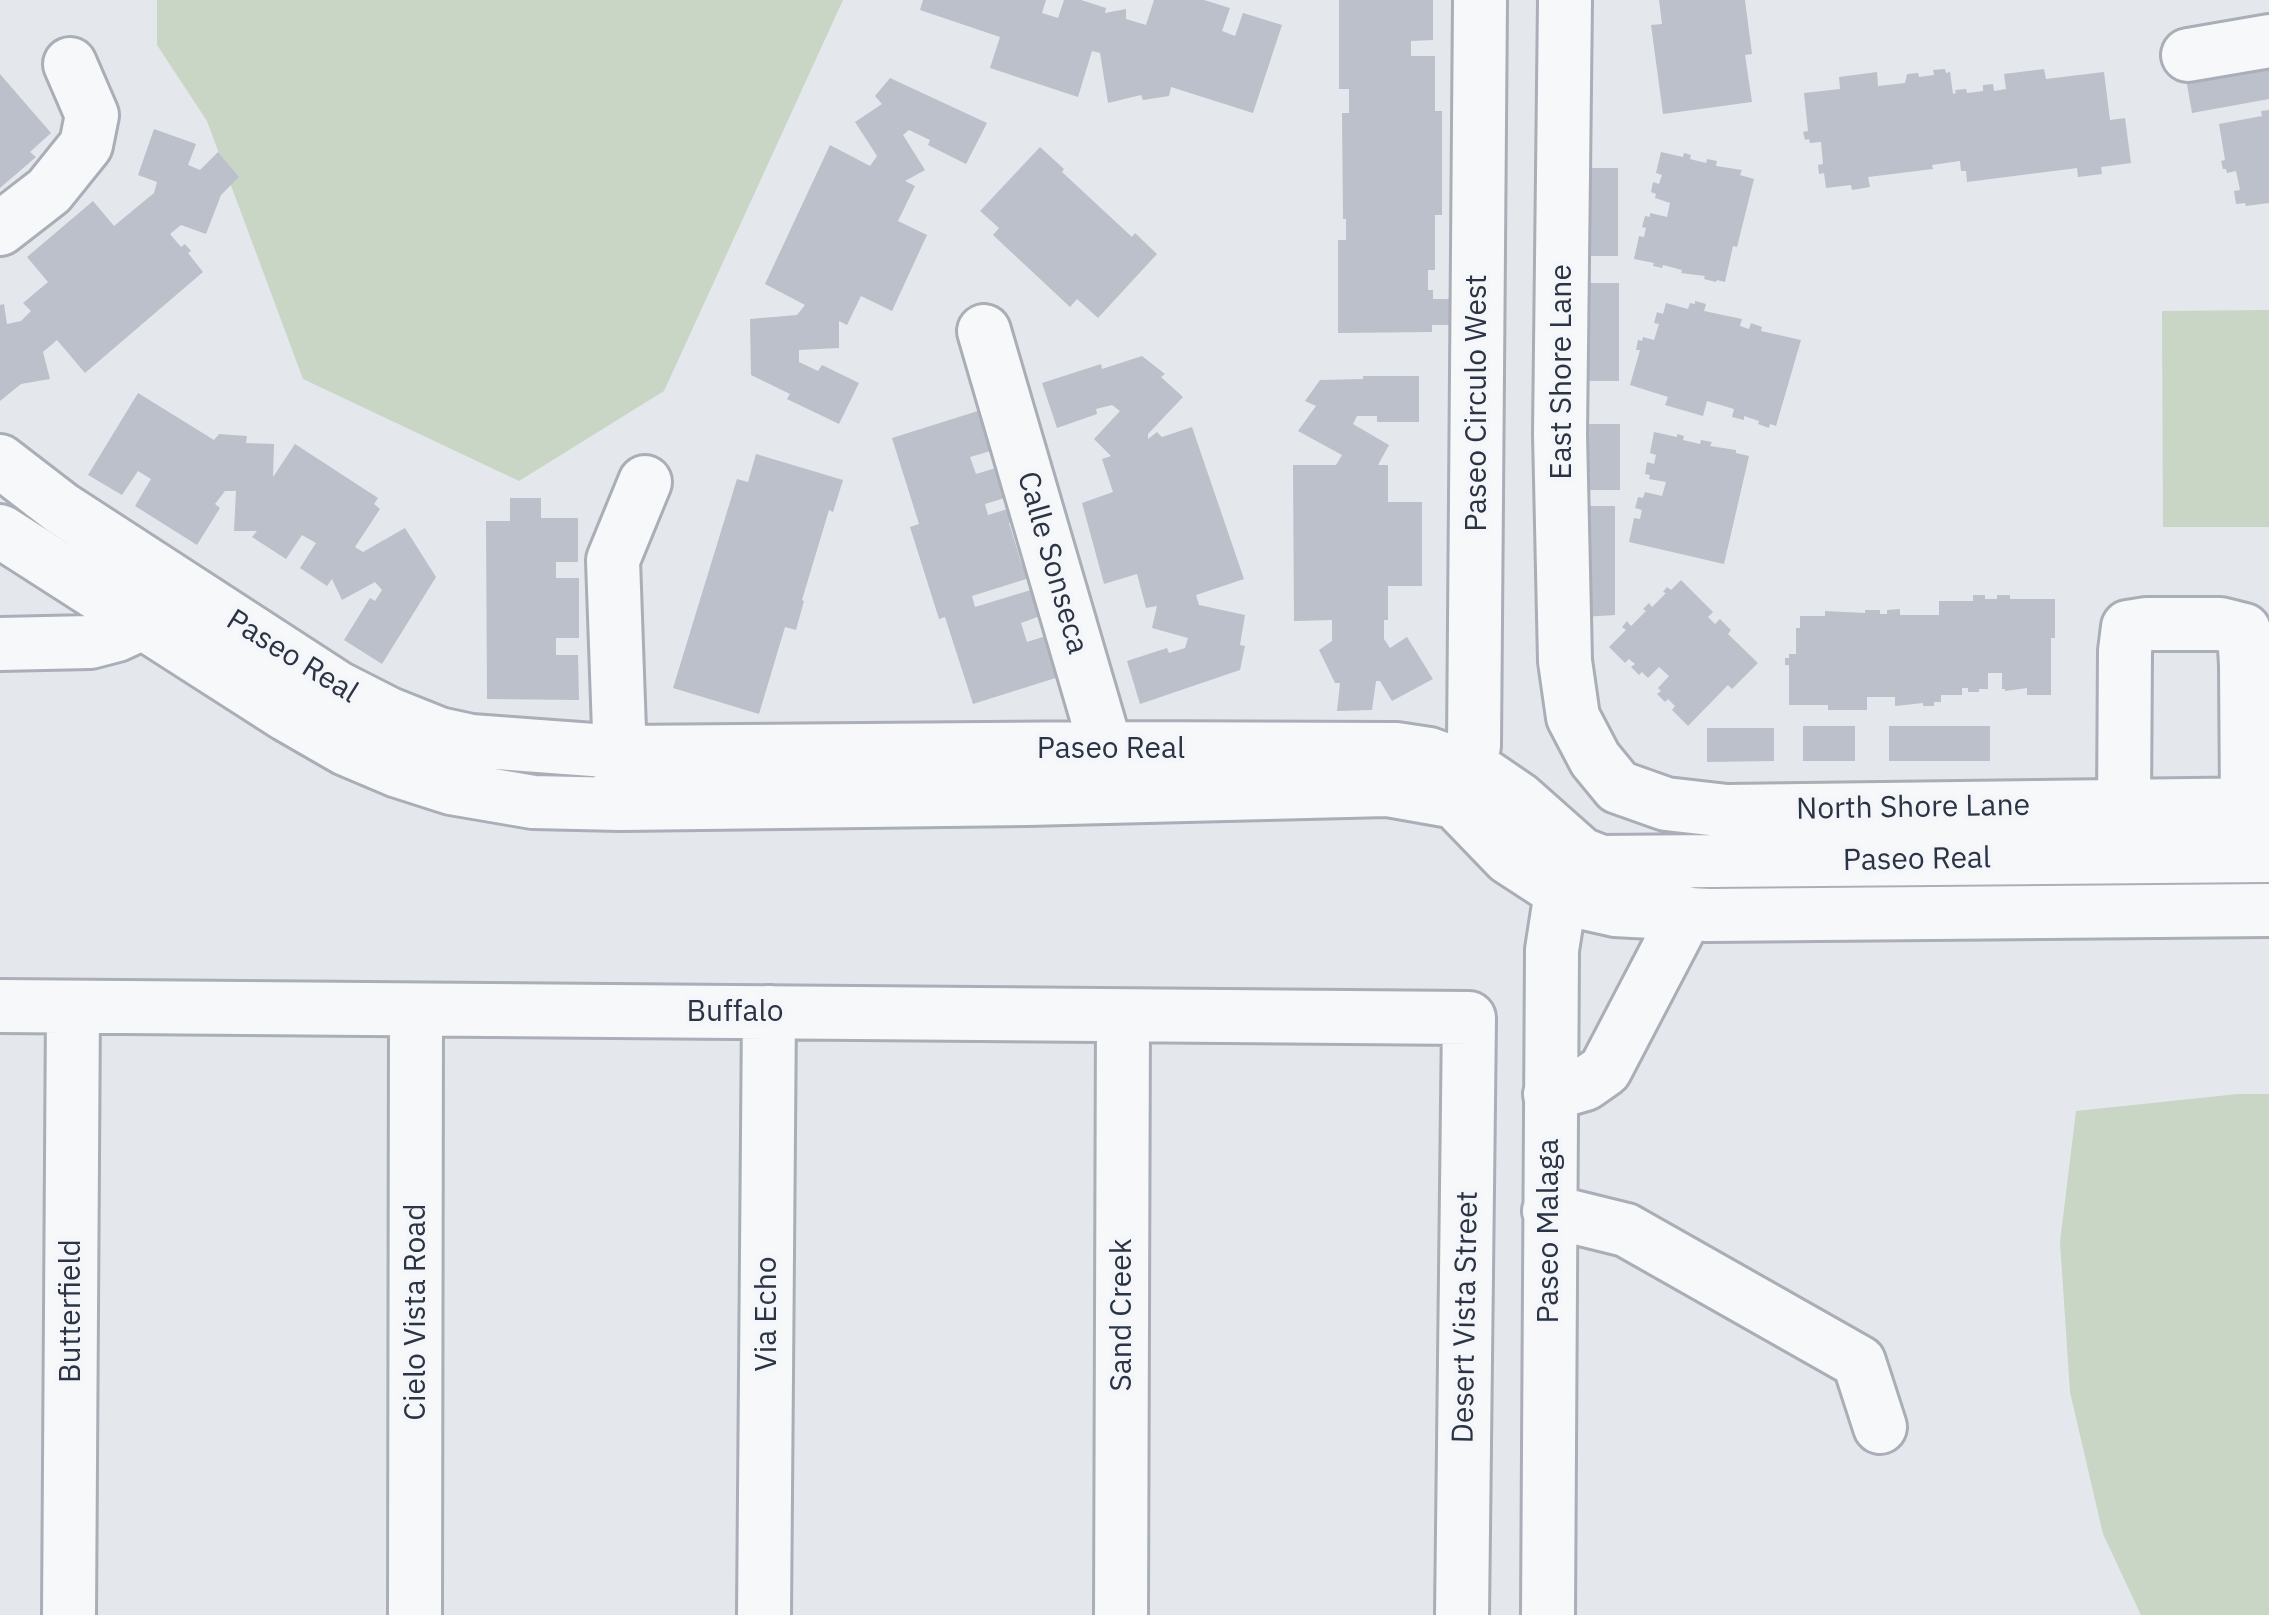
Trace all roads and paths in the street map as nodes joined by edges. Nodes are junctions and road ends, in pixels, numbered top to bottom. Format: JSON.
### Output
{"nodes":[{"id":1,"x":1480,"y":0,"type":"edge"},
{"id":2,"x":1566,"y":0,"type":"edge"},
{"id":3,"x":2269,"y":41,"type":"edge"},
{"id":4,"x":2188,"y":55,"type":"dead end"},
{"id":5,"x":70,"y":64,"type":"dead end"},
{"id":6,"x":0,"y":228,"type":"edge"},
{"id":7,"x":984,"y":331,"type":"dead end"},
{"id":8,"x":0,"y":461,"type":"edge"},
{"id":9,"x":645,"y":482,"type":"dead end"},
{"id":10,"x":0,"y":531,"type":"edge"},
{"id":11,"x":176,"y":583,"type":"junction"},
{"id":12,"x":142,"y":623,"type":"junction"},
{"id":13,"x":0,"y":644,"type":"edge"},
{"id":14,"x":2258,"y":666,"type":"edge"},
{"id":15,"x":1584,"y":741,"type":"joint"},
{"id":16,"x":620,"y":752,"type":"junction"},
{"id":17,"x":1106,"y":772,"type":"junction"},
{"id":18,"x":1461,"y":784,"type":"junction"},
{"id":19,"x":621,"y":804,"type":"junction"},
{"id":20,"x":2258,"y":804,"type":"edge"},
{"id":21,"x":2124,"y":806,"type":"junction"},
{"id":22,"x":2269,"y":856,"type":"edge"},
{"id":23,"x":2088,"y":858,"type":"junction"},
{"id":24,"x":1568,"y":871,"type":"junction"},
{"id":25,"x":2269,"y":910,"type":"edge"},
{"id":26,"x":2088,"y":911,"type":"junction"},
{"id":27,"x":1687,"y":913,"type":"junction"},
{"id":28,"x":0,"y":1006,"type":"edge"},
{"id":29,"x":73,"y":1007,"type":"junction"},
{"id":30,"x":416,"y":1010,"type":"junction"},
{"id":31,"x":769,"y":1012,"type":"junction"},
{"id":32,"x":1123,"y":1016,"type":"junction"},
{"id":33,"x":1469,"y":1018,"type":"joint"},
{"id":34,"x":1550,"y":1094,"type":"junction"},
{"id":35,"x":1549,"y":1211,"type":"junction"},
{"id":36,"x":1880,"y":1427,"type":"dead end"},
{"id":37,"x":68,"y":1615,"type":"edge"},
{"id":38,"x":416,"y":1615,"type":"edge"},
{"id":39,"x":764,"y":1615,"type":"edge"},
{"id":40,"x":1121,"y":1615,"type":"edge"},
{"id":41,"x":1462,"y":1615,"type":"edge"},
{"id":42,"x":1548,"y":1615,"type":"edge"}],
"edges":[{"from":1,"to":18,"type":"street","name":"Paseo Circulo West"},
{"from":2,"to":15,"type":"street","name":"East Shore Lane"},
{"from":3,"to":4,"type":"street"},
{"from":5,"to":6,"type":"street"},
{"from":7,"to":17,"type":"street","name":"Calle Sonseca"},
{"from":8,"to":11,"type":"street","name":"Paseo Real"},
{"from":9,"to":16,"type":"street"},
{"from":10,"to":12,"type":"street","name":"Paseo Real"},
{"from":11,"to":12,"type":"street"},
{"from":11,"to":16,"type":"street","name":"Paseo Real"},
{"from":12,"to":13,"type":"street"},
{"from":12,"to":19,"type":"street","name":"Paseo Real"},
{"from":14,"to":20,"type":"street"},
{"from":14,"to":21,"type":"street"},
{"from":15,"to":21,"type":"street","name":"North Shore Lane"},
{"from":16,"to":17,"type":"street","name":"Paseo Real"},
{"from":16,"to":19,"type":"street"},
{"from":17,"to":18,"type":"street","name":"Paseo Real"},
{"from":17,"to":19,"type":"street","name":"Paseo Real"},
{"from":18,"to":24,"type":"street","name":"Paseo Real"},
{"from":20,"to":21,"type":"street","name":"North Shore Lane"},
{"from":22,"to":23,"type":"street","name":"Paseo Real"},
{"from":23,"to":24,"type":"street","name":"Paseo Real"},
{"from":23,"to":26,"type":"street"},
{"from":24,"to":27,"type":"street","name":"Paseo Real"},
{"from":24,"to":34,"type":"street","name":"Paseo Malaga"},
{"from":25,"to":26,"type":"street","name":"Paseo Real"},
{"from":26,"to":27,"type":"street","name":"Paseo Real"},
{"from":27,"to":34,"type":"street"},
{"from":28,"to":29,"type":"street","name":"Buffalo"},
{"from":29,"to":30,"type":"street","name":"Buffalo"},
{"from":29,"to":37,"type":"street","name":"Butterfield"},
{"from":30,"to":31,"type":"street","name":"Buffalo"},
{"from":30,"to":38,"type":"street","name":"Cielo Vista Road"},
{"from":31,"to":32,"type":"street","name":"Buffalo"},
{"from":31,"to":39,"type":"street","name":"Via Echo"},
{"from":32,"to":33,"type":"street","name":"Buffalo"},
{"from":32,"to":40,"type":"street","name":"Sand Creek"},
{"from":33,"to":41,"type":"street","name":"Desert Vista Street"},
{"from":34,"to":35,"type":"street","name":"Paseo Malaga"},
{"from":35,"to":36,"type":"street"},
{"from":35,"to":42,"type":"street","name":"Paseo Malaga"}]}
